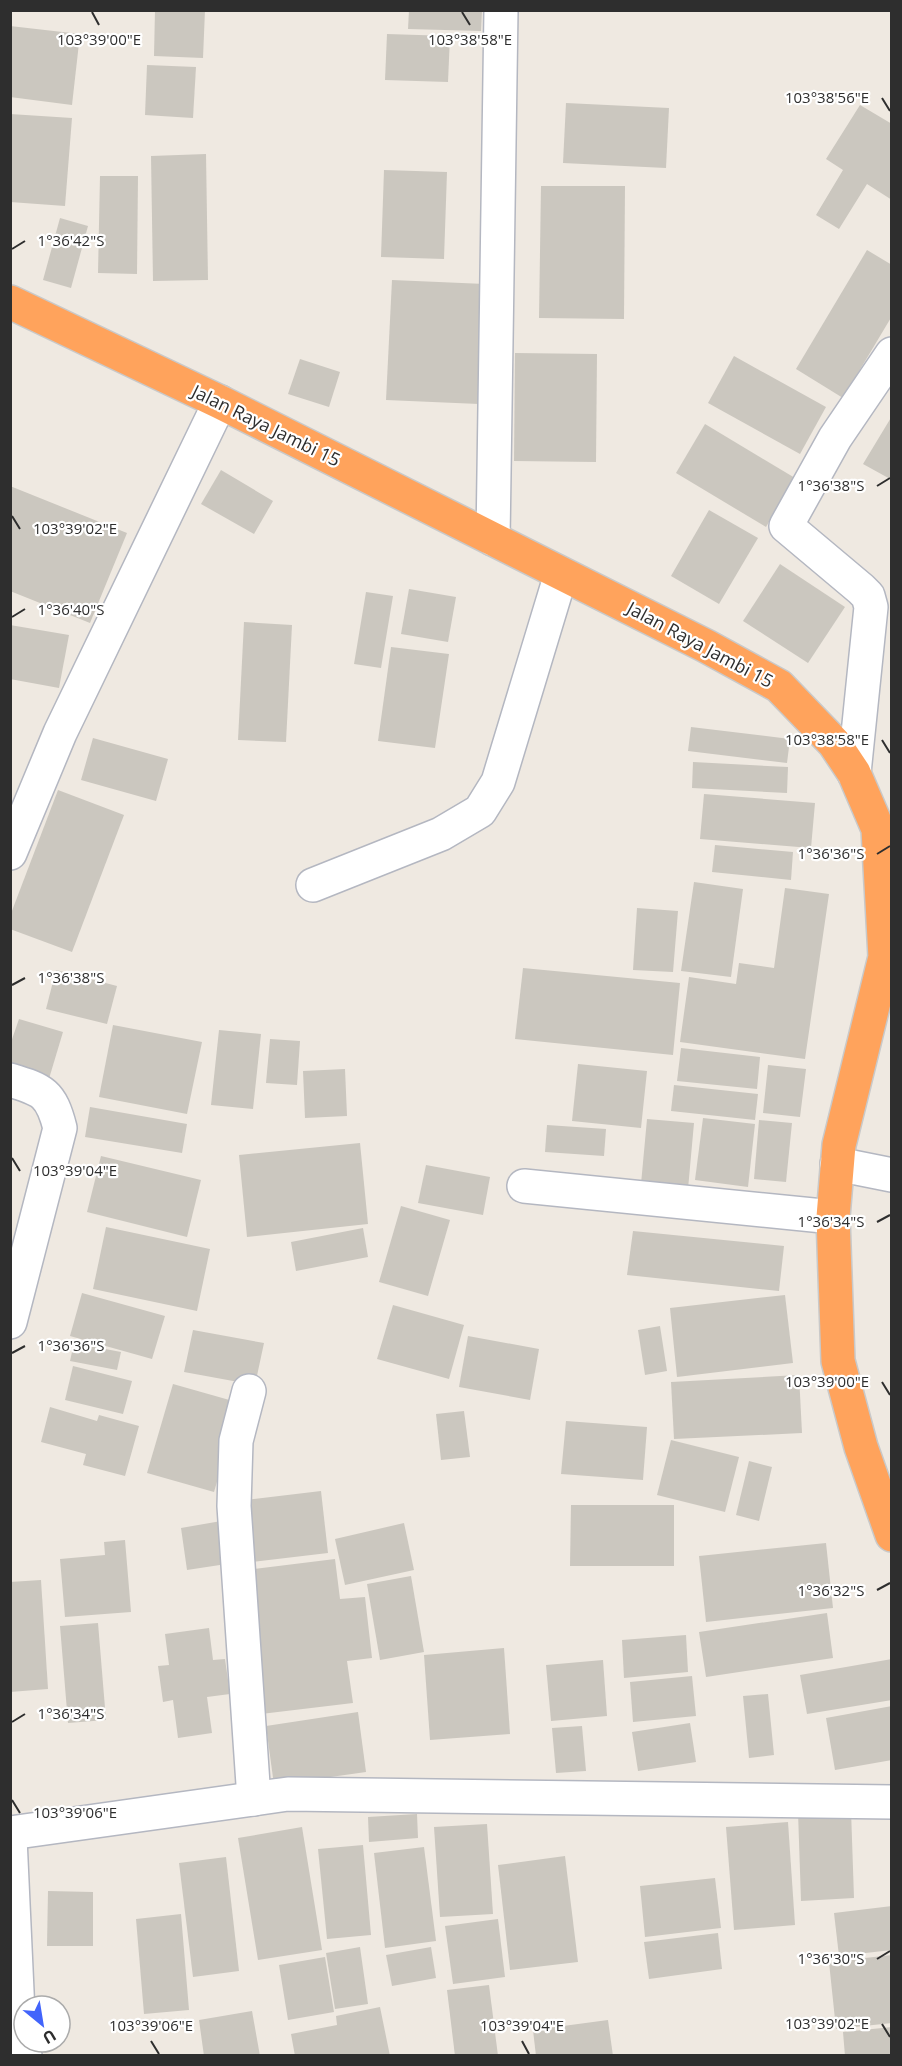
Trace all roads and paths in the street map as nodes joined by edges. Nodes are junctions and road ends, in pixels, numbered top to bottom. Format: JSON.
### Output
{"nodes":[{"id":1,"x":501,"y":10,"type":"edge"},
{"id":2,"x":10,"y":302,"type":"edge"},
{"id":3,"x":891,"y":354,"type":"edge"},
{"id":4,"x":220,"y":402,"type":"junction"},
{"id":5,"x":493,"y":539,"type":"junction"},
{"id":6,"x":561,"y":574,"type":"junction"},
{"id":7,"x":854,"y":773,"type":"junction"},
{"id":8,"x":10,"y":853,"type":"edge"},
{"id":9,"x":313,"y":885,"type":"dead end"},
{"id":10,"x":10,"y":1080,"type":"edge"},
{"id":11,"x":837,"y":1164,"type":"junction"},
{"id":12,"x":891,"y":1175,"type":"edge"},
{"id":13,"x":524,"y":1186,"type":"dead end"},
{"id":14,"x":833,"y":1217,"type":"junction"},
{"id":15,"x":10,"y":1322,"type":"edge"},
{"id":16,"x":249,"y":1391,"type":"dead end"},
{"id":17,"x":891,"y":1535,"type":"edge"},
{"id":18,"x":254,"y":1799,"type":"junction"},
{"id":19,"x":891,"y":1802,"type":"edge"},
{"id":20,"x":10,"y":1833,"type":"edge"},
{"id":21,"x":10,"y":1838,"type":"edge"},
{"id":22,"x":25,"y":2055,"type":"edge"}],
"edges":[{"from":1,"to":5,"type":"street"},
{"from":2,"to":4,"type":"highway","name":"Jalan Raya Jambi 15"},
{"from":3,"to":7,"type":"street"},
{"from":4,"to":5,"type":"highway","name":"Jalan Raya Jambi 15"},
{"from":4,"to":8,"type":"street"},
{"from":5,"to":6,"type":"highway","name":"Jalan Raya Jambi 15"},
{"from":6,"to":7,"type":"highway","name":"Jalan Raya Jambi 15"},
{"from":6,"to":9,"type":"street"},
{"from":7,"to":11,"type":"highway","name":"Jalan Raya Jambi 15"},
{"from":10,"to":15,"type":"street"},
{"from":11,"to":12,"type":"street"},
{"from":11,"to":14,"type":"highway","name":"Jalan Raya Jambi 15"},
{"from":13,"to":14,"type":"street"},
{"from":14,"to":17,"type":"highway","name":"Jalan Raya Jambi 15"},
{"from":16,"to":18,"type":"street"},
{"from":18,"to":19,"type":"street"},
{"from":18,"to":20,"type":"street"},
{"from":21,"to":22,"type":"street"}]}
